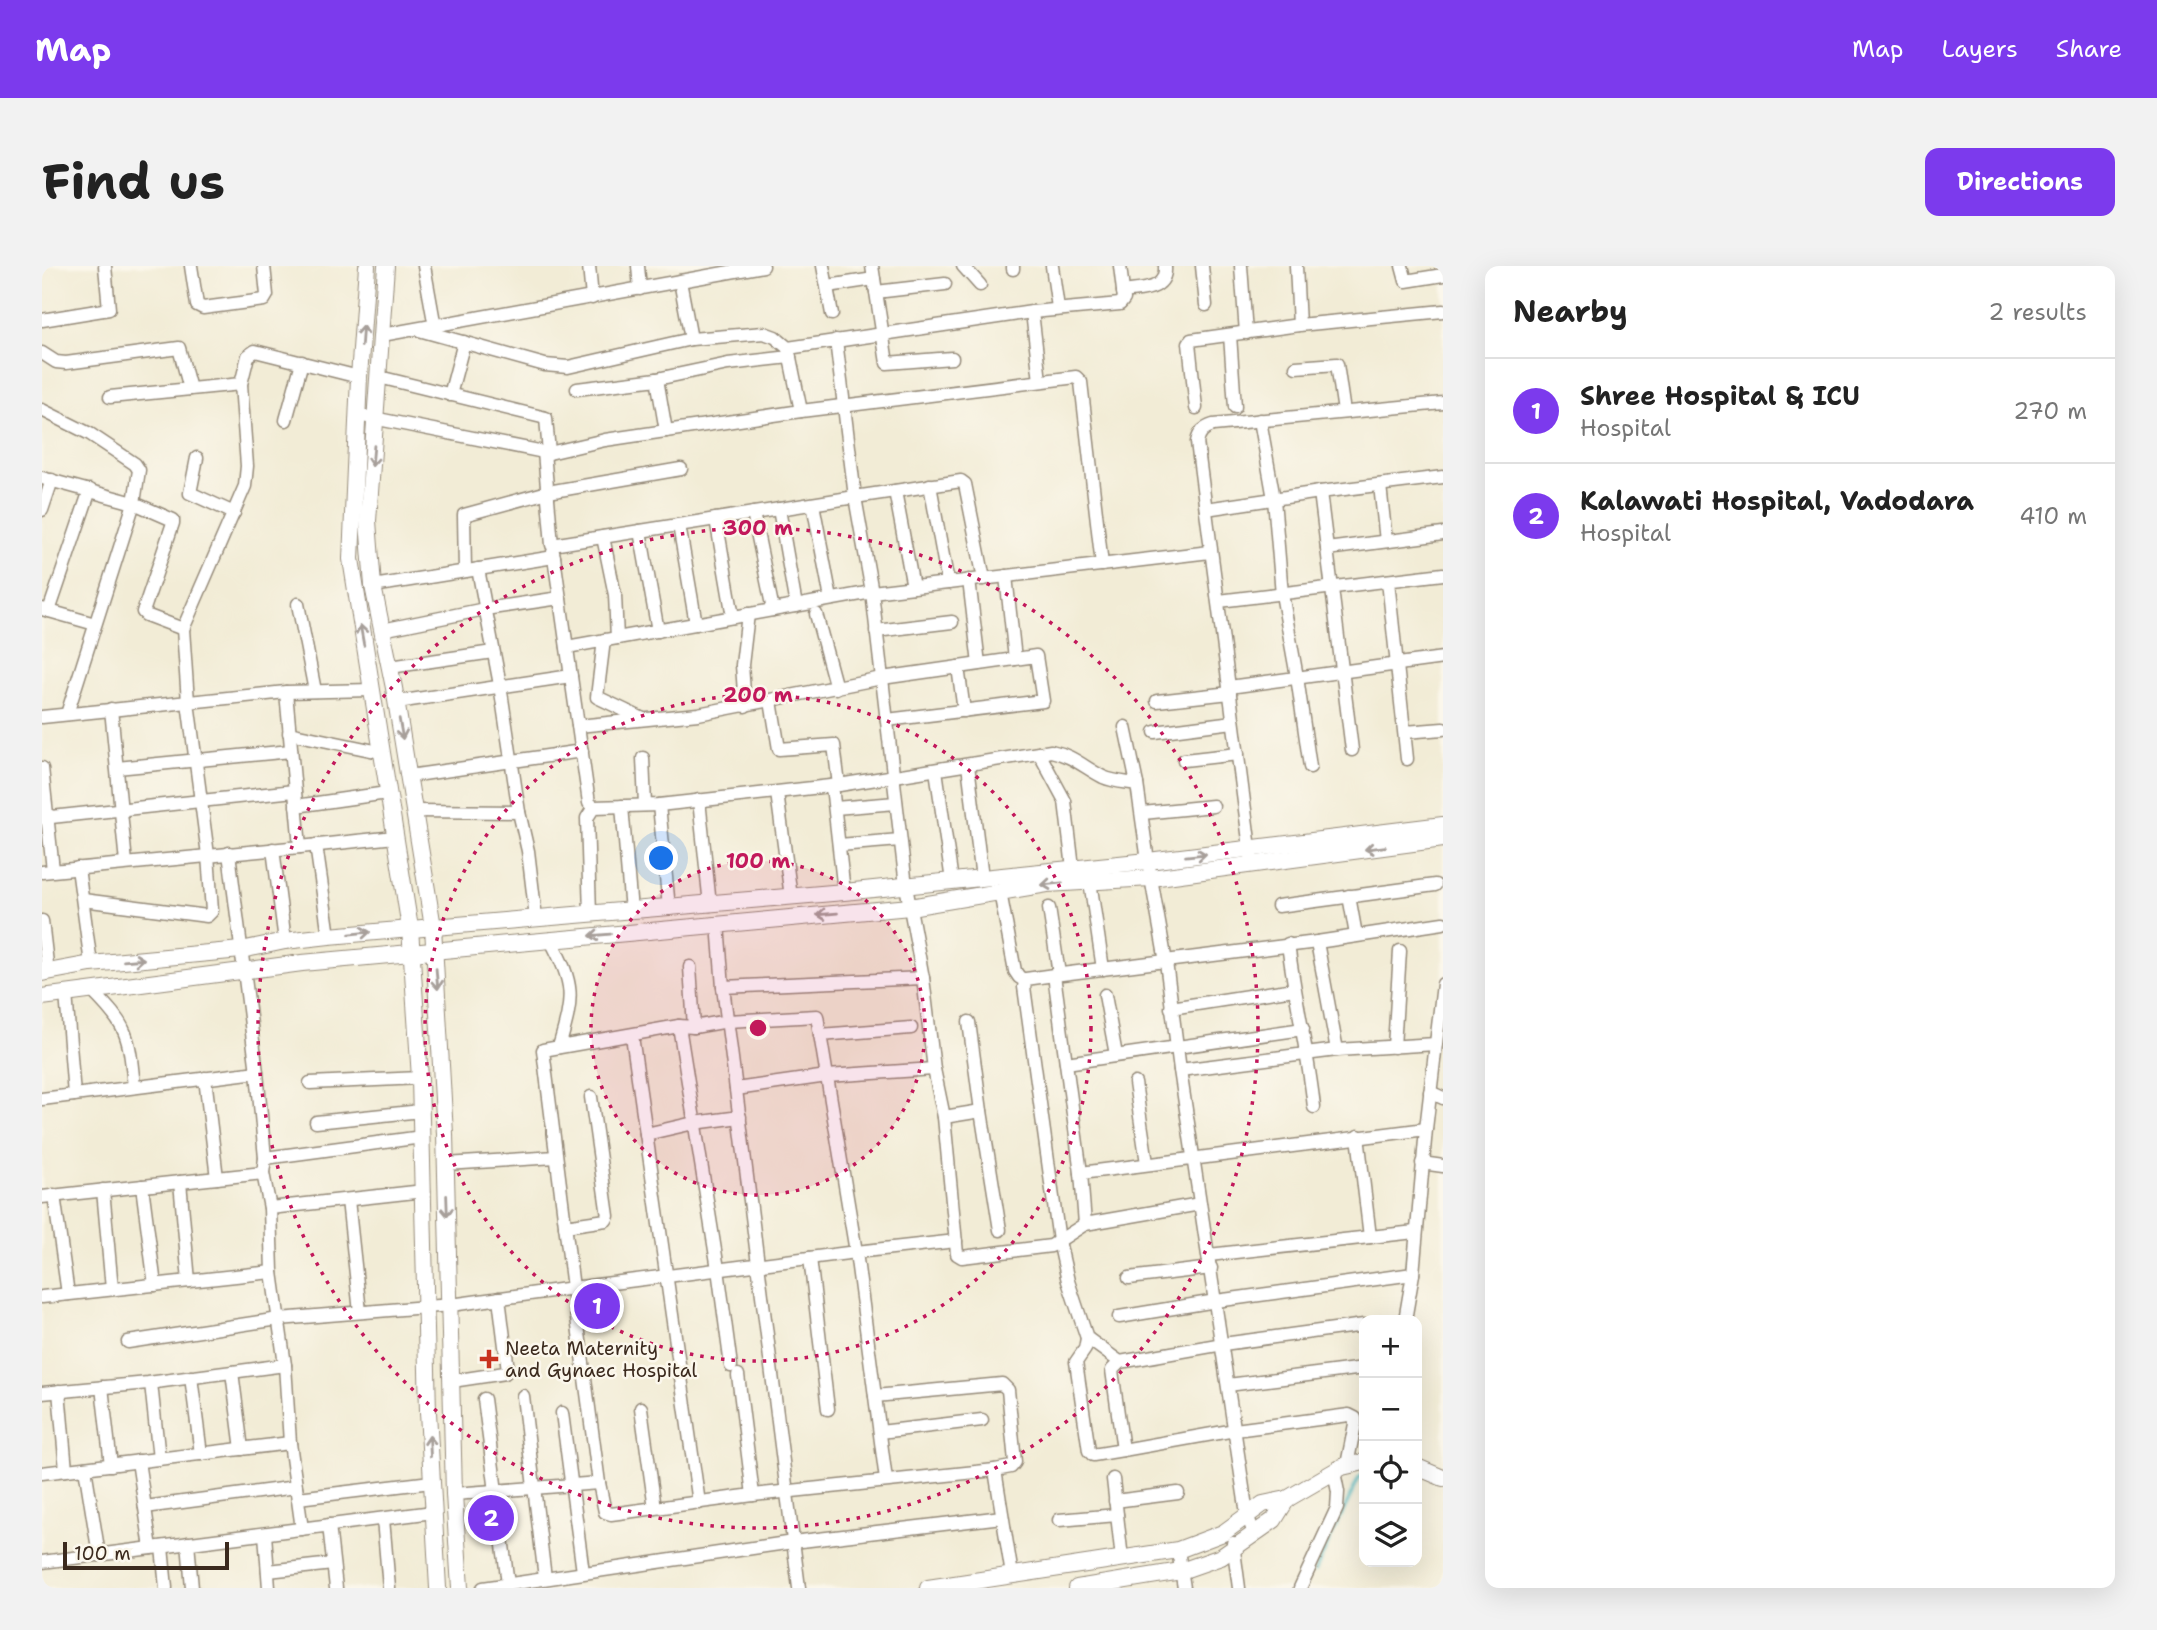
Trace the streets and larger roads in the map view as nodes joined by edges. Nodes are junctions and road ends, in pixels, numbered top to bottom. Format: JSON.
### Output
{"nodes":[{"id":1,"x":105,"y":266,"type":"edge"},
{"id":2,"x":191,"y":266,"type":"edge"},
{"id":3,"x":264,"y":266,"type":"edge"},
{"id":4,"x":367,"y":266,"type":"edge"},
{"id":5,"x":386,"y":266,"type":"edge"},
{"id":6,"x":424,"y":266,"type":"edge"},
{"id":7,"x":589,"y":266,"type":"edge"},
{"id":8,"x":638,"y":266,"type":"edge"},
{"id":9,"x":763,"y":266,"type":"edge"},
{"id":10,"x":823,"y":266,"type":"edge"},
{"id":11,"x":963,"y":266,"type":"edge"},
{"id":12,"x":1052,"y":266,"type":"edge"},
{"id":13,"x":1120,"y":266,"type":"edge"},
{"id":14,"x":1165,"y":266,"type":"edge"},
{"id":15,"x":1202,"y":266,"type":"edge"},
{"id":16,"x":1241,"y":266,"type":"edge"},
{"id":17,"x":1296,"y":266,"type":"edge"},
{"id":18,"x":1402,"y":266,"type":"edge"},
{"id":19,"x":1443,"y":275,"type":"edge"},
{"id":20,"x":874,"y":279,"type":"edge"},
{"id":21,"x":680,"y":281,"type":"junction"},
{"id":22,"x":945,"y":284,"type":"dead end"},
{"id":23,"x":980,"y":285,"type":"dead end"},
{"id":24,"x":828,"y":286,"type":"junction"},
{"id":25,"x":640,"y":289,"type":"junction"},
{"id":26,"x":1123,"y":292,"type":"junction"},
{"id":27,"x":592,"y":298,"type":"junction"},
{"id":28,"x":1206,"y":305,"type":"dead end"},
{"id":29,"x":1058,"y":308,"type":"junction"},
{"id":30,"x":1443,"y":311,"type":"edge"},
{"id":31,"x":1032,"y":312,"type":"junction"},
{"id":32,"x":832,"y":314,"type":"dead end"},
{"id":33,"x":42,"y":320,"type":"edge"},
{"id":34,"x":1299,"y":325,"type":"junction"},
{"id":35,"x":435,"y":327,"type":"junction"},
{"id":36,"x":419,"y":330,"type":"junction"},
{"id":37,"x":882,"y":332,"type":"junction"},
{"id":38,"x":1246,"y":333,"type":"junction"},
{"id":39,"x":382,"y":335,"type":"junction"},
{"id":40,"x":1230,"y":335,"type":"junction"},
{"id":41,"x":691,"y":339,"type":"junction"},
{"id":42,"x":836,"y":340,"type":"junction"},
{"id":43,"x":464,"y":342,"type":"junction"},
{"id":44,"x":789,"y":352,"type":"junction"},
{"id":45,"x":42,"y":353,"type":"edge"},
{"id":46,"x":952,"y":358,"type":"dead end"},
{"id":47,"x":302,"y":362,"type":"junction"},
{"id":48,"x":1296,"y":367,"type":"dead end"},
{"id":49,"x":359,"y":377,"type":"junction"},
{"id":50,"x":379,"y":377,"type":"junction"},
{"id":51,"x":657,"y":379,"type":"junction"},
{"id":52,"x":1040,"y":381,"type":"junction"},
{"id":53,"x":241,"y":384,"type":"junction"},
{"id":54,"x":190,"y":389,"type":"junction"},
{"id":55,"x":577,"y":389,"type":"dead end"},
{"id":56,"x":450,"y":395,"type":"junction"},
{"id":57,"x":110,"y":397,"type":"dead end"},
{"id":58,"x":1443,"y":403,"type":"edge"},
{"id":59,"x":843,"y":406,"type":"junction"},
{"id":60,"x":1235,"y":407,"type":"dead end"},
{"id":61,"x":1196,"y":408,"type":"dead end"},
{"id":62,"x":42,"y":410,"type":"edge"},
{"id":63,"x":801,"y":411,"type":"junction"},
{"id":64,"x":1344,"y":412,"type":"junction"},
{"id":65,"x":358,"y":415,"type":"junction"},
{"id":66,"x":376,"y":418,"type":"junction"},
{"id":67,"x":286,"y":420,"type":"dead end"},
{"id":68,"x":1260,"y":420,"type":"junction"},
{"id":69,"x":666,"y":431,"type":"junction"},
{"id":70,"x":547,"y":453,"type":"junction"},
{"id":71,"x":197,"y":458,"type":"dead end"},
{"id":72,"x":681,"y":468,"type":"dead end"},
{"id":73,"x":1443,"y":477,"type":"edge"},
{"id":74,"x":47,"y":479,"type":"edge"},
{"id":75,"x":930,"y":485,"type":"junction"},
{"id":76,"x":1380,"y":485,"type":"junction"},
{"id":77,"x":90,"y":490,"type":"junction"},
{"id":78,"x":895,"y":491,"type":"junction"},
{"id":79,"x":548,"y":492,"type":"junction"},
{"id":80,"x":1320,"y":492,"type":"junction"},
{"id":81,"x":855,"y":497,"type":"junction"},
{"id":82,"x":1274,"y":499,"type":"junction"},
{"id":83,"x":134,"y":503,"type":"junction"},
{"id":84,"x":813,"y":504,"type":"junction"},
{"id":85,"x":779,"y":509,"type":"junction"},
{"id":86,"x":1206,"y":509,"type":"junction"},
{"id":87,"x":42,"y":510,"type":"edge"},
{"id":88,"x":234,"y":513,"type":"junction"},
{"id":89,"x":753,"y":513,"type":"junction"},
{"id":90,"x":716,"y":519,"type":"junction"},
{"id":91,"x":679,"y":525,"type":"junction"},
{"id":92,"x":640,"y":531,"type":"junction"},
{"id":93,"x":1443,"y":534,"type":"edge"},
{"id":94,"x":603,"y":537,"type":"junction"},
{"id":95,"x":1386,"y":541,"type":"junction"},
{"id":96,"x":1327,"y":549,"type":"junction"},
{"id":97,"x":553,"y":551,"type":"junction"},
{"id":98,"x":1210,"y":552,"type":"junction"},
{"id":99,"x":1102,"y":565,"type":"junction"},
{"id":100,"x":472,"y":570,"type":"junction"},
{"id":101,"x":1443,"y":574,"type":"edge"},
{"id":102,"x":1006,"y":576,"type":"junction"},
{"id":103,"x":984,"y":579,"type":"junction"},
{"id":104,"x":969,"y":580,"type":"junction"},
{"id":105,"x":1388,"y":580,"type":"junction"},
{"id":106,"x":948,"y":583,"type":"junction"},
{"id":107,"x":373,"y":586,"type":"junction"},
{"id":108,"x":913,"y":587,"type":"junction"},
{"id":109,"x":1331,"y":588,"type":"junction"},
{"id":110,"x":872,"y":592,"type":"junction"},
{"id":111,"x":1282,"y":594,"type":"junction"},
{"id":112,"x":560,"y":598,"type":"junction"},
{"id":113,"x":831,"y":599,"type":"junction"},
{"id":114,"x":1219,"y":601,"type":"junction"},
{"id":115,"x":298,"y":604,"type":"dead end"},
{"id":116,"x":796,"y":606,"type":"junction"},
{"id":117,"x":485,"y":609,"type":"junction"},
{"id":118,"x":45,"y":610,"type":"edge"},
{"id":119,"x":773,"y":610,"type":"junction"},
{"id":120,"x":748,"y":614,"type":"junction"},
{"id":121,"x":816,"y":614,"type":"dead end"},
{"id":122,"x":733,"y":617,"type":"junction"},
{"id":123,"x":952,"y":622,"type":"dead end"},
{"id":124,"x":95,"y":624,"type":"junction"},
{"id":125,"x":696,"y":624,"type":"junction"},
{"id":126,"x":183,"y":629,"type":"junction"},
{"id":127,"x":382,"y":630,"type":"junction"},
{"id":128,"x":658,"y":631,"type":"junction"},
{"id":129,"x":876,"y":631,"type":"junction"},
{"id":130,"x":617,"y":638,"type":"junction"},
{"id":131,"x":604,"y":640,"type":"junction"},
{"id":132,"x":567,"y":647,"type":"junction"},
{"id":133,"x":493,"y":652,"type":"junction"},
{"id":134,"x":1443,"y":658,"type":"edge"},
{"id":135,"x":1016,"y":659,"type":"junction"},
{"id":136,"x":979,"y":664,"type":"junction"},
{"id":137,"x":1396,"y":665,"type":"junction"},
{"id":138,"x":390,"y":667,"type":"junction"},
{"id":139,"x":958,"y":667,"type":"junction"},
{"id":140,"x":1342,"y":671,"type":"junction"},
{"id":141,"x":571,"y":676,"type":"junction"},
{"id":142,"x":1297,"y":677,"type":"junction"},
{"id":143,"x":882,"y":678,"type":"junction"},
{"id":144,"x":500,"y":685,"type":"junction"},
{"id":145,"x":835,"y":688,"type":"junction"},
{"id":146,"x":372,"y":690,"type":"junction"},
{"id":147,"x":1229,"y":690,"type":"junction"},
{"id":148,"x":315,"y":691,"type":"junction"},
{"id":149,"x":286,"y":692,"type":"junction"},
{"id":150,"x":771,"y":701,"type":"junction"},
{"id":151,"x":1157,"y":701,"type":"dead end"},
{"id":152,"x":188,"y":702,"type":"junction"},
{"id":153,"x":397,"y":702,"type":"junction"},
{"id":154,"x":745,"y":706,"type":"junction"},
{"id":155,"x":111,"y":709,"type":"junction"},
{"id":156,"x":964,"y":711,"type":"junction"},
{"id":157,"x":67,"y":714,"type":"junction"},
{"id":158,"x":42,"y":717,"type":"edge"},
{"id":159,"x":643,"y":719,"type":"junction"},
{"id":160,"x":887,"y":720,"type":"junction"},
{"id":161,"x":1233,"y":722,"type":"junction"},
{"id":162,"x":578,"y":726,"type":"junction"},
{"id":163,"x":1125,"y":727,"type":"dead end"},
{"id":164,"x":1443,"y":729,"type":"edge"},
{"id":165,"x":1155,"y":732,"type":"dead end"},
{"id":166,"x":1405,"y":732,"type":"junction"},
{"id":167,"x":289,"y":733,"type":"junction"},
{"id":168,"x":1352,"y":750,"type":"dead end"},
{"id":169,"x":291,"y":751,"type":"junction"},
{"id":170,"x":582,"y":751,"type":"junction"},
{"id":171,"x":380,"y":752,"type":"junction"},
{"id":172,"x":1039,"y":753,"type":"junction"},
{"id":173,"x":1238,"y":754,"type":"junction"},
{"id":174,"x":643,"y":758,"type":"dead end"},
{"id":175,"x":1407,"y":759,"type":"dead end"},
{"id":176,"x":1184,"y":760,"type":"dead end"},
{"id":177,"x":195,"y":761,"type":"junction"},
{"id":178,"x":511,"y":761,"type":"junction"},
{"id":179,"x":968,"y":765,"type":"junction"},
{"id":180,"x":1310,"y":767,"type":"dead end"},
{"id":181,"x":42,"y":768,"type":"edge"},
{"id":182,"x":117,"y":768,"type":"junction"},
{"id":183,"x":936,"y":770,"type":"junction"},
{"id":184,"x":409,"y":776,"type":"junction"},
{"id":185,"x":892,"y":778,"type":"junction"},
{"id":186,"x":1137,"y":784,"type":"junction"},
{"id":187,"x":836,"y":786,"type":"junction"},
{"id":188,"x":294,"y":791,"type":"junction"},
{"id":189,"x":387,"y":793,"type":"junction"},
{"id":190,"x":777,"y":793,"type":"junction"},
{"id":191,"x":699,"y":800,"type":"junction"},
{"id":192,"x":201,"y":802,"type":"junction"},
{"id":193,"x":896,"y":803,"type":"junction"},
{"id":194,"x":652,"y":805,"type":"junction"},
{"id":195,"x":296,"y":806,"type":"junction"},
{"id":196,"x":621,"y":806,"type":"junction"},
{"id":197,"x":1213,"y":806,"type":"dead end"},
{"id":198,"x":594,"y":807,"type":"junction"},
{"id":199,"x":835,"y":808,"type":"junction"},
{"id":200,"x":121,"y":811,"type":"junction"},
{"id":201,"x":415,"y":811,"type":"junction"},
{"id":202,"x":519,"y":812,"type":"junction"},
{"id":203,"x":1143,"y":813,"type":"junction"},
{"id":204,"x":45,"y":818,"type":"edge"},
{"id":205,"x":1443,"y":825,"type":"edge"},
{"id":206,"x":395,"y":837,"type":"junction"},
{"id":207,"x":1443,"y":839,"type":"edge"},
{"id":208,"x":900,"y":840,"type":"junction"},
{"id":209,"x":316,"y":845,"type":"junction"},
{"id":210,"x":839,"y":845,"type":"junction"},
{"id":211,"x":300,"y":847,"type":"junction"},
{"id":212,"x":273,"y":849,"type":"junction"},
{"id":213,"x":229,"y":853,"type":"junction"},
{"id":214,"x":208,"y":855,"type":"junction"},
{"id":215,"x":1251,"y":856,"type":"junction"},
{"id":216,"x":1148,"y":861,"type":"junction"},
{"id":217,"x":126,"y":863,"type":"junction"},
{"id":218,"x":79,"y":868,"type":"junction"},
{"id":219,"x":1073,"y":868,"type":"junction"},
{"id":220,"x":48,"y":871,"type":"edge"},
{"id":221,"x":982,"y":878,"type":"junction"},
{"id":222,"x":1151,"y":878,"type":"junction"},
{"id":223,"x":952,"y":881,"type":"junction"},
{"id":224,"x":1090,"y":881,"type":"junction"},
{"id":225,"x":1435,"y":885,"type":"dead end"},
{"id":226,"x":906,"y":886,"type":"junction"},
{"id":227,"x":844,"y":892,"type":"junction"},
{"id":228,"x":1000,"y":892,"type":"junction"},
{"id":229,"x":1349,"y":896,"type":"junction"},
{"id":230,"x":791,"y":898,"type":"junction"},
{"id":231,"x":83,"y":900,"type":"junction"},
{"id":232,"x":710,"y":905,"type":"junction"},
{"id":233,"x":1278,"y":906,"type":"dead end"},
{"id":234,"x":910,"y":907,"type":"junction"},
{"id":235,"x":669,"y":908,"type":"junction"},
{"id":236,"x":1049,"y":908,"type":"dead end"},
{"id":237,"x":631,"y":911,"type":"junction"},
{"id":238,"x":590,"y":914,"type":"junction"},
{"id":239,"x":536,"y":918,"type":"junction"},
{"id":240,"x":42,"y":921,"type":"edge"},
{"id":241,"x":1443,"y":923,"type":"edge"},
{"id":242,"x":718,"y":924,"type":"junction"},
{"id":243,"x":433,"y":927,"type":"junction"},
{"id":244,"x":410,"y":928,"type":"junction"},
{"id":245,"x":1356,"y":935,"type":"junction"},
{"id":246,"x":329,"y":936,"type":"junction"},
{"id":247,"x":550,"y":939,"type":"junction"},
{"id":248,"x":292,"y":941,"type":"junction"},
{"id":249,"x":1317,"y":942,"type":"junction"},
{"id":250,"x":1288,"y":944,"type":"junction"},
{"id":251,"x":241,"y":950,"type":"junction"},
{"id":252,"x":435,"y":950,"type":"junction"},
{"id":253,"x":1400,"y":951,"type":"dead end"},
{"id":254,"x":411,"y":952,"type":"junction"},
{"id":255,"x":1167,"y":962,"type":"junction"},
{"id":256,"x":302,"y":963,"type":"junction"},
{"id":257,"x":91,"y":964,"type":"junction"},
{"id":258,"x":690,"y":967,"type":"dead end"},
{"id":259,"x":1103,"y":969,"type":"junction"},
{"id":260,"x":243,"y":970,"type":"junction"},
{"id":261,"x":45,"y":972,"type":"edge"},
{"id":262,"x":1057,"y":975,"type":"junction"},
{"id":263,"x":923,"y":978,"type":"junction"},
{"id":264,"x":1024,"y":980,"type":"junction"},
{"id":265,"x":1443,"y":984,"type":"edge"},
{"id":266,"x":723,"y":987,"type":"junction"},
{"id":267,"x":1294,"y":989,"type":"junction"},
{"id":268,"x":91,"y":990,"type":"junction"},
{"id":269,"x":66,"y":993,"type":"junction"},
{"id":270,"x":1105,"y":995,"type":"dead end"},
{"id":271,"x":42,"y":997,"type":"edge"},
{"id":272,"x":1171,"y":1008,"type":"junction"},
{"id":273,"x":728,"y":1021,"type":"junction"},
{"id":274,"x":969,"y":1022,"type":"dead end"},
{"id":275,"x":679,"y":1026,"type":"junction"},
{"id":276,"x":694,"y":1027,"type":"junction"},
{"id":277,"x":911,"y":1028,"type":"dead end"},
{"id":278,"x":1303,"y":1029,"type":"junction"},
{"id":279,"x":820,"y":1035,"type":"junction"},
{"id":280,"x":632,"y":1036,"type":"junction"},
{"id":281,"x":1177,"y":1046,"type":"junction"},
{"id":282,"x":559,"y":1047,"type":"junction"},
{"id":283,"x":1394,"y":1047,"type":"junction"},
{"id":284,"x":1337,"y":1050,"type":"junction"},
{"id":285,"x":1308,"y":1053,"type":"junction"},
{"id":286,"x":1439,"y":1053,"type":"edge"},
{"id":287,"x":1116,"y":1055,"type":"junction"},
{"id":288,"x":1066,"y":1063,"type":"junction"},
{"id":289,"x":934,"y":1069,"type":"junction"},
{"id":290,"x":1180,"y":1070,"type":"junction"},
{"id":291,"x":257,"y":1072,"type":"junction"},
{"id":292,"x":827,"y":1076,"type":"junction"},
{"id":293,"x":205,"y":1078,"type":"junction"},
{"id":294,"x":420,"y":1078,"type":"junction"},
{"id":295,"x":310,"y":1083,"type":"dead end"},
{"id":296,"x":1135,"y":1083,"type":"dead end"},
{"id":297,"x":134,"y":1087,"type":"junction"},
{"id":298,"x":736,"y":1089,"type":"junction"},
{"id":299,"x":1430,"y":1092,"type":"junction"},
{"id":300,"x":74,"y":1095,"type":"junction"},
{"id":301,"x":591,"y":1097,"type":"dead end"},
{"id":302,"x":1443,"y":1098,"type":"edge"},
{"id":303,"x":42,"y":1099,"type":"edge"},
{"id":304,"x":1314,"y":1107,"type":"dead end"},
{"id":305,"x":421,"y":1111,"type":"junction"},
{"id":306,"x":981,"y":1111,"type":"junction"},
{"id":307,"x":740,"y":1117,"type":"junction"},
{"id":308,"x":943,"y":1117,"type":"junction"},
{"id":309,"x":316,"y":1122,"type":"dead end"},
{"id":310,"x":694,"y":1123,"type":"junction"},
{"id":311,"x":1426,"y":1129,"type":"junction"},
{"id":312,"x":646,"y":1134,"type":"junction"},
{"id":313,"x":1358,"y":1136,"type":"junction"},
{"id":314,"x":422,"y":1137,"type":"junction"},
{"id":315,"x":556,"y":1157,"type":"junction"},
{"id":316,"x":1193,"y":1157,"type":"junction"},
{"id":317,"x":265,"y":1158,"type":"junction"},
{"id":318,"x":1147,"y":1163,"type":"junction"},
{"id":319,"x":1422,"y":1163,"type":"junction"},
{"id":320,"x":446,"y":1164,"type":"junction"},
{"id":321,"x":1443,"y":1167,"type":"edge"},
{"id":322,"x":1081,"y":1172,"type":"junction"},
{"id":323,"x":263,"y":1173,"type":"junction"},
{"id":324,"x":217,"y":1178,"type":"junction"},
{"id":325,"x":180,"y":1182,"type":"junction"},
{"id":326,"x":142,"y":1186,"type":"junction"},
{"id":327,"x":103,"y":1190,"type":"junction"},
{"id":328,"x":424,"y":1191,"type":"junction"},
{"id":329,"x":48,"y":1196,"type":"edge"},
{"id":330,"x":348,"y":1200,"type":"junction"},
{"id":331,"x":1200,"y":1204,"type":"junction"},
{"id":332,"x":270,"y":1208,"type":"junction"},
{"id":333,"x":1085,"y":1224,"type":"junction"},
{"id":334,"x":565,"y":1226,"type":"junction"},
{"id":335,"x":1000,"y":1230,"type":"dead end"},
{"id":336,"x":1415,"y":1232,"type":"junction"},
{"id":337,"x":1370,"y":1237,"type":"junction"},
{"id":338,"x":956,"y":1241,"type":"junction"},
{"id":339,"x":1059,"y":1241,"type":"junction"},
{"id":340,"x":856,"y":1252,"type":"junction"},
{"id":341,"x":810,"y":1258,"type":"junction"},
{"id":342,"x":1210,"y":1262,"type":"junction"},
{"id":343,"x":758,"y":1265,"type":"junction"},
{"id":344,"x":718,"y":1269,"type":"junction"},
{"id":345,"x":272,"y":1272,"type":"junction"},
{"id":346,"x":1413,"y":1274,"type":"junction"},
{"id":347,"x":666,"y":1276,"type":"junction"},
{"id":348,"x":1129,"y":1278,"type":"dead end"},
{"id":349,"x":189,"y":1281,"type":"junction"},
{"id":350,"x":155,"y":1285,"type":"junction"},
{"id":351,"x":573,"y":1288,"type":"junction"},
{"id":352,"x":112,"y":1289,"type":"junction"},
{"id":353,"x":68,"y":1294,"type":"junction"},
{"id":354,"x":42,"y":1297,"type":"edge"},
{"id":355,"x":499,"y":1298,"type":"junction"},
{"id":356,"x":1216,"y":1301,"type":"junction"},
{"id":357,"x":451,"y":1305,"type":"junction"},
{"id":358,"x":426,"y":1306,"type":"junction"},
{"id":359,"x":360,"y":1312,"type":"junction"},
{"id":360,"x":1406,"y":1315,"type":"edge"},
{"id":361,"x":1119,"y":1317,"type":"dead end"},
{"id":362,"x":279,"y":1319,"type":"junction"},
{"id":363,"x":1359,"y":1326,"type":"edge"},
{"id":364,"x":1087,"y":1338,"type":"junction"},
{"id":365,"x":128,"y":1342,"type":"dead end"},
{"id":366,"x":1223,"y":1344,"type":"junction"},
{"id":367,"x":1120,"y":1362,"type":"junction"},
{"id":368,"x":285,"y":1365,"type":"junction"},
{"id":369,"x":1359,"y":1369,"type":"edge"},
{"id":370,"x":232,"y":1372,"type":"junction"},
{"id":371,"x":191,"y":1377,"type":"junction"},
{"id":372,"x":452,"y":1381,"type":"junction"},
{"id":373,"x":151,"y":1383,"type":"junction"},
{"id":374,"x":1228,"y":1385,"type":"junction"},
{"id":375,"x":102,"y":1387,"type":"junction"},
{"id":376,"x":59,"y":1391,"type":"junction"},
{"id":377,"x":42,"y":1392,"type":"edge"},
{"id":378,"x":523,"y":1396,"type":"dead end"},
{"id":379,"x":875,"y":1396,"type":"junction"},
{"id":380,"x":484,"y":1399,"type":"dead end"},
{"id":381,"x":641,"y":1408,"type":"dead end"},
{"id":382,"x":828,"y":1409,"type":"dead end"},
{"id":383,"x":562,"y":1413,"type":"dead end"},
{"id":384,"x":982,"y":1420,"type":"dead end"},
{"id":385,"x":1235,"y":1430,"type":"junction"},
{"id":386,"x":880,"y":1432,"type":"junction"},
{"id":387,"x":290,"y":1443,"type":"junction"},
{"id":388,"x":242,"y":1449,"type":"junction"},
{"id":389,"x":1123,"y":1450,"type":"junction"},
{"id":390,"x":201,"y":1454,"type":"junction"},
{"id":391,"x":159,"y":1459,"type":"junction"},
{"id":392,"x":138,"y":1461,"type":"junction"},
{"id":393,"x":111,"y":1465,"type":"junction"},
{"id":394,"x":1349,"y":1466,"type":"edge"},
{"id":395,"x":85,"y":1468,"type":"junction"},
{"id":396,"x":1422,"y":1469,"type":"edge"},
{"id":397,"x":66,"y":1470,"type":"junction"},
{"id":398,"x":995,"y":1470,"type":"junction"},
{"id":399,"x":42,"y":1473,"type":"edge"},
{"id":400,"x":1443,"y":1478,"type":"edge"},
{"id":401,"x":1113,"y":1479,"type":"dead end"},
{"id":402,"x":886,"y":1480,"type":"junction"},
{"id":403,"x":431,"y":1482,"type":"junction"},
{"id":404,"x":599,"y":1482,"type":"junction"},
{"id":405,"x":571,"y":1485,"type":"junction"},
{"id":406,"x":534,"y":1488,"type":"junction"},
{"id":407,"x":496,"y":1491,"type":"junction"},
{"id":408,"x":787,"y":1492,"type":"junction"},
{"id":409,"x":297,"y":1493,"type":"junction"},
{"id":410,"x":1178,"y":1493,"type":"dead end"},
{"id":411,"x":454,"y":1494,"type":"junction"},
{"id":412,"x":753,"y":1495,"type":"junction"},
{"id":413,"x":1287,"y":1499,"type":"junction"},
{"id":414,"x":1115,"y":1501,"type":"junction"},
{"id":415,"x":699,"y":1503,"type":"junction"},
{"id":416,"x":145,"y":1507,"type":"junction"},
{"id":417,"x":655,"y":1508,"type":"junction"},
{"id":418,"x":433,"y":1512,"type":"junction"},
{"id":419,"x":1247,"y":1514,"type":"junction"},
{"id":420,"x":1117,"y":1515,"type":"junction"},
{"id":421,"x":1002,"y":1517,"type":"junction"},
{"id":422,"x":383,"y":1518,"type":"junction"},
{"id":423,"x":1059,"y":1520,"type":"dead end"},
{"id":424,"x":329,"y":1525,"type":"junction"},
{"id":425,"x":1231,"y":1527,"type":"junction"},
{"id":426,"x":302,"y":1529,"type":"junction"},
{"id":427,"x":265,"y":1534,"type":"junction"},
{"id":428,"x":1254,"y":1534,"type":"junction"},
{"id":429,"x":793,"y":1542,"type":"junction"},
{"id":430,"x":188,"y":1543,"type":"junction"},
{"id":431,"x":157,"y":1547,"type":"junction"},
{"id":432,"x":1234,"y":1548,"type":"junction"},
{"id":433,"x":1178,"y":1550,"type":"junction"},
{"id":434,"x":99,"y":1555,"type":"junction"},
{"id":435,"x":1122,"y":1559,"type":"junction"},
{"id":436,"x":42,"y":1562,"type":"edge"},
{"id":437,"x":333,"y":1564,"type":"junction"},
{"id":438,"x":1086,"y":1564,"type":"junction"},
{"id":439,"x":268,"y":1571,"type":"junction"},
{"id":440,"x":1181,"y":1571,"type":"junction"},
{"id":441,"x":583,"y":1573,"type":"junction"},
{"id":442,"x":1012,"y":1575,"type":"junction"},
{"id":443,"x":545,"y":1578,"type":"junction"},
{"id":444,"x":508,"y":1584,"type":"junction"},
{"id":445,"x":992,"y":1584,"type":"edge"},
{"id":446,"x":1085,"y":1587,"type":"edge"},
{"id":447,"x":166,"y":1588,"type":"edge"},
{"id":448,"x":192,"y":1588,"type":"edge"},
{"id":449,"x":269,"y":1588,"type":"edge"},
{"id":450,"x":336,"y":1588,"type":"edge"},
{"id":451,"x":389,"y":1588,"type":"edge"},
{"id":452,"x":438,"y":1588,"type":"edge"},
{"id":453,"x":460,"y":1588,"type":"edge"},
{"id":454,"x":483,"y":1588,"type":"edge"},
{"id":455,"x":799,"y":1588,"type":"edge"},
{"id":456,"x":928,"y":1588,"type":"edge"},
{"id":457,"x":1184,"y":1588,"type":"edge"},
{"id":458,"x":1239,"y":1588,"type":"edge"},
{"id":459,"x":1300,"y":1588,"type":"edge"}],
"edges":[{"from":1,"to":33,"type":"street"},
{"from":2,"to":3,"type":"street"},
{"from":49,"to":4,"type":"street","one_way":true},
{"from":5,"to":39,"type":"street"},
{"from":6,"to":35,"type":"street"},
{"from":7,"to":27,"type":"street"},
{"from":8,"to":25,"type":"street"},
{"from":9,"to":21,"type":"street"},
{"from":10,"to":24,"type":"street"},
{"from":11,"to":23,"type":"street"},
{"from":12,"to":29,"type":"street"},
{"from":13,"to":26,"type":"street"},
{"from":14,"to":26,"type":"street"},
{"from":15,"to":28,"type":"street"},
{"from":16,"to":38,"type":"street"},
{"from":17,"to":34,"type":"street"},
{"from":18,"to":19,"type":"street"},
{"from":20,"to":22,"type":"street"},
{"from":20,"to":24,"type":"street"},
{"from":20,"to":37,"type":"street"},
{"from":21,"to":25,"type":"street"},
{"from":21,"to":41,"type":"street"},
{"from":24,"to":32,"type":"street"},
{"from":25,"to":27,"type":"street"},
{"from":26,"to":29,"type":"street"},
{"from":27,"to":35,"type":"street"},
{"from":29,"to":31,"type":"street"},
{"from":30,"to":34,"type":"street"},
{"from":31,"to":37,"type":"street"},
{"from":31,"to":52,"type":"street"},
{"from":34,"to":38,"type":"street"},
{"from":35,"to":36,"type":"street"},
{"from":36,"to":39,"type":"street"},
{"from":36,"to":43,"type":"street"},
{"from":37,"to":42,"type":"street"},
{"from":37,"to":46,"type":"street"},
{"from":38,"to":40,"type":"street"},
{"from":39,"to":50,"type":"street"},
{"from":40,"to":60,"type":"street"},
{"from":40,"to":61,"type":"street"},
{"from":41,"to":43,"type":"street"},
{"from":41,"to":44,"type":"street"},
{"from":42,"to":44,"type":"street"},
{"from":42,"to":59,"type":"street"},
{"from":43,"to":56,"type":"street"},
{"from":44,"to":51,"type":"street"},
{"from":44,"to":63,"type":"street"},
{"from":45,"to":54,"type":"street"},
{"from":47,"to":49,"type":"street"},
{"from":47,"to":53,"type":"street"},
{"from":47,"to":67,"type":"street"},
{"from":48,"to":64,"type":"street"},
{"from":49,"to":65,"type":"street"},
{"from":50,"to":56,"type":"street"},
{"from":50,"to":66,"type":"street"},
{"from":51,"to":55,"type":"street"},
{"from":51,"to":69,"type":"street"},
{"from":52,"to":59,"type":"street"},
{"from":52,"to":99,"type":"street"},
{"from":53,"to":54,"type":"street"},
{"from":53,"to":88,"type":"street"},
{"from":54,"to":57,"type":"street"},
{"from":56,"to":70,"type":"street"},
{"from":58,"to":64,"type":"street"},
{"from":59,"to":63,"type":"street"},
{"from":59,"to":81,"type":"street"},
{"from":62,"to":83,"type":"street"},
{"from":63,"to":69,"type":"street"},
{"from":64,"to":68,"type":"street"},
{"from":65,"to":66,"type":"street"},
{"from":146,"to":65,"type":"street","one_way":true},
{"from":66,"to":70,"type":"street"},
{"from":66,"to":107,"type":"street","one_way":true},
{"from":68,"to":82,"type":"street"},
{"from":68,"to":86,"type":"street"},
{"from":69,"to":70,"type":"street"},
{"from":70,"to":79,"type":"street"},
{"from":71,"to":88,"type":"street"},
{"from":72,"to":79,"type":"street"},
{"from":73,"to":76,"type":"street"},
{"from":74,"to":77,"type":"street"},
{"from":74,"to":87,"type":"street"},
{"from":75,"to":78,"type":"street"},
{"from":75,"to":103,"type":"street"},
{"from":75,"to":106,"type":"street"},
{"from":76,"to":80,"type":"street"},
{"from":76,"to":95,"type":"street"},
{"from":77,"to":83,"type":"street"},
{"from":77,"to":118,"type":"street"},
{"from":78,"to":81,"type":"street"},
{"from":78,"to":108,"type":"street"},
{"from":79,"to":97,"type":"street"},
{"from":79,"to":100,"type":"street"},
{"from":80,"to":82,"type":"street"},
{"from":80,"to":96,"type":"street"},
{"from":81,"to":84,"type":"street"},
{"from":81,"to":110,"type":"street"},
{"from":82,"to":86,"type":"street"},
{"from":82,"to":111,"type":"street"},
{"from":83,"to":124,"type":"street"},
{"from":83,"to":126,"type":"street"},
{"from":84,"to":85,"type":"street"},
{"from":84,"to":113,"type":"street"},
{"from":85,"to":89,"type":"street"},
{"from":85,"to":116,"type":"street"},
{"from":86,"to":98,"type":"street"},
{"from":88,"to":126,"type":"street"},
{"from":89,"to":90,"type":"street"},
{"from":89,"to":119,"type":"street"},
{"from":90,"to":91,"type":"street"},
{"from":90,"to":122,"type":"street"},
{"from":91,"to":92,"type":"street"},
{"from":91,"to":125,"type":"street"},
{"from":92,"to":94,"type":"street"},
{"from":92,"to":128,"type":"street"},
{"from":93,"to":95,"type":"street"},
{"from":94,"to":97,"type":"street"},
{"from":94,"to":130,"type":"street"},
{"from":95,"to":96,"type":"street"},
{"from":96,"to":109,"type":"street"},
{"from":97,"to":100,"type":"street"},
{"from":97,"to":112,"type":"street"},
{"from":98,"to":99,"type":"street"},
{"from":98,"to":114,"type":"street"},
{"from":99,"to":102,"type":"street"},
{"from":100,"to":107,"type":"street"},
{"from":100,"to":117,"type":"street"},
{"from":101,"to":105,"type":"street"},
{"from":102,"to":103,"type":"street"},
{"from":102,"to":135,"type":"street"},
{"from":103,"to":104,"type":"street"},
{"from":104,"to":106,"type":"street"},
{"from":104,"to":136,"type":"street"},
{"from":105,"to":109,"type":"street"},
{"from":105,"to":137,"type":"street"},
{"from":106,"to":108,"type":"street"},
{"from":107,"to":127,"type":"street"},
{"from":108,"to":110,"type":"street"},
{"from":109,"to":111,"type":"street"},
{"from":109,"to":140,"type":"street"},
{"from":110,"to":113,"type":"street"},
{"from":110,"to":129,"type":"street"},
{"from":111,"to":114,"type":"street"},
{"from":111,"to":142,"type":"street"},
{"from":112,"to":117,"type":"street"},
{"from":112,"to":132,"type":"street"},
{"from":113,"to":116,"type":"street"},
{"from":114,"to":147,"type":"street"},
{"from":115,"to":148,"type":"street"},
{"from":116,"to":119,"type":"street"},
{"from":117,"to":127,"type":"street"},
{"from":117,"to":133,"type":"street"},
{"from":118,"to":124,"type":"street"},
{"from":119,"to":120,"type":"street"},
{"from":120,"to":122,"type":"street"},
{"from":120,"to":154,"type":"street"},
{"from":121,"to":145,"type":"street"},
{"from":122,"to":125,"type":"street"},
{"from":123,"to":129,"type":"street"},
{"from":124,"to":157,"type":"street"},
{"from":125,"to":128,"type":"street"},
{"from":126,"to":152,"type":"street"},
{"from":127,"to":138,"type":"street"},
{"from":128,"to":130,"type":"street"},
{"from":129,"to":143,"type":"street"},
{"from":130,"to":131,"type":"street"},
{"from":131,"to":132,"type":"street"},
{"from":131,"to":159,"type":"street"},
{"from":132,"to":141,"type":"street"},
{"from":133,"to":138,"type":"street"},
{"from":133,"to":144,"type":"street"},
{"from":134,"to":137,"type":"street"},
{"from":135,"to":136,"type":"street"},
{"from":135,"to":156,"type":"street"},
{"from":136,"to":139,"type":"street"},
{"from":137,"to":140,"type":"street"},
{"from":137,"to":166,"type":"street"},
{"from":138,"to":153,"type":"street"},
{"from":139,"to":143,"type":"street"},
{"from":139,"to":156,"type":"street"},
{"from":140,"to":142,"type":"street"},
{"from":140,"to":168,"type":"street"},
{"from":141,"to":144,"type":"street"},
{"from":141,"to":162,"type":"street"},
{"from":142,"to":147,"type":"street"},
{"from":142,"to":180,"type":"street"},
{"from":143,"to":145,"type":"street"},
{"from":143,"to":160,"type":"street"},
{"from":144,"to":153,"type":"street"},
{"from":144,"to":178,"type":"street"},
{"from":145,"to":150,"type":"street"},
{"from":146,"to":148,"type":"street"},
{"from":146,"to":171,"type":"street"},
{"from":147,"to":151,"type":"street"},
{"from":147,"to":161,"type":"street"},
{"from":148,"to":149,"type":"street"},
{"from":149,"to":152,"type":"street"},
{"from":149,"to":167,"type":"street"},
{"from":150,"to":154,"type":"street"},
{"from":150,"to":187,"type":"street"},
{"from":152,"to":155,"type":"street"},
{"from":152,"to":177,"type":"street"},
{"from":153,"to":184,"type":"street","one_way":true},
{"from":154,"to":159,"type":"street"},
{"from":155,"to":157,"type":"street"},
{"from":155,"to":182,"type":"street"},
{"from":156,"to":160,"type":"street"},
{"from":157,"to":158,"type":"street"},
{"from":159,"to":162,"type":"street"},
{"from":160,"to":185,"type":"street"},
{"from":161,"to":165,"type":"street"},
{"from":161,"to":173,"type":"street"},
{"from":162,"to":170,"type":"street"},
{"from":163,"to":186,"type":"street"},
{"from":164,"to":166,"type":"street"},
{"from":166,"to":175,"type":"street"},
{"from":167,"to":169,"type":"street"},
{"from":167,"to":171,"type":"street"},
{"from":169,"to":177,"type":"street"},
{"from":169,"to":188,"type":"street"},
{"from":170,"to":178,"type":"street"},
{"from":170,"to":198,"type":"street"},
{"from":171,"to":189,"type":"street"},
{"from":172,"to":179,"type":"street"},
{"from":172,"to":186,"type":"street"},
{"from":172,"to":219,"type":"street"},
{"from":173,"to":176,"type":"street"},
{"from":173,"to":215,"type":"street"},
{"from":174,"to":194,"type":"street"},
{"from":177,"to":182,"type":"street"},
{"from":177,"to":192,"type":"street"},
{"from":178,"to":184,"type":"street"},
{"from":178,"to":202,"type":"street"},
{"from":179,"to":183,"type":"street"},
{"from":179,"to":221,"type":"street"},
{"from":181,"to":204,"type":"street"},
{"from":182,"to":200,"type":"street"},
{"from":183,"to":185,"type":"street"},
{"from":183,"to":223,"type":"street"},
{"from":184,"to":201,"type":"street"},
{"from":185,"to":187,"type":"street"},
{"from":185,"to":193,"type":"street"},
{"from":186,"to":203,"type":"street"},
{"from":187,"to":190,"type":"street"},
{"from":187,"to":199,"type":"street"},
{"from":188,"to":192,"type":"street"},
{"from":188,"to":195,"type":"street"},
{"from":189,"to":195,"type":"street"},
{"from":189,"to":206,"type":"street"},
{"from":190,"to":191,"type":"street"},
{"from":190,"to":230,"type":"street"},
{"from":191,"to":194,"type":"street"},
{"from":191,"to":232,"type":"street"},
{"from":192,"to":200,"type":"street"},
{"from":192,"to":214,"type":"street"},
{"from":193,"to":199,"type":"street"},
{"from":193,"to":208,"type":"street"},
{"from":194,"to":196,"type":"street"},
{"from":194,"to":235,"type":"street"},
{"from":195,"to":211,"type":"street"},
{"from":196,"to":198,"type":"street"},
{"from":196,"to":237,"type":"street"},
{"from":197,"to":203,"type":"street"},
{"from":198,"to":238,"type":"street"},
{"from":199,"to":210,"type":"street"},
{"from":200,"to":204,"type":"street"},
{"from":200,"to":217,"type":"street"},
{"from":201,"to":202,"type":"street"},
{"from":201,"to":243,"type":"street"},
{"from":202,"to":239,"type":"street"},
{"from":203,"to":216,"type":"street"},
{"from":204,"to":220,"type":"street"},
{"from":205,"to":215,"type":"street"},
{"from":206,"to":209,"type":"street"},
{"from":206,"to":244,"type":"street"},
{"from":207,"to":215,"type":"street","one_way":true},
{"from":208,"to":210,"type":"street"},
{"from":208,"to":226,"type":"street"},
{"from":209,"to":211,"type":"street"},
{"from":209,"to":246,"type":"street"},
{"from":210,"to":227,"type":"street"},
{"from":211,"to":212,"type":"street"},
{"from":212,"to":213,"type":"street"},
{"from":212,"to":248,"type":"street"},
{"from":213,"to":214,"type":"street"},
{"from":213,"to":251,"type":"street"},
{"from":214,"to":217,"type":"street"},
{"from":214,"to":231,"type":"street"},
{"from":216,"to":215,"type":"street","one_way":true},
{"from":215,"to":222,"type":"street"},
{"from":216,"to":219,"type":"street"},
{"from":216,"to":222,"type":"street"},
{"from":217,"to":218,"type":"street"},
{"from":218,"to":220,"type":"street"},
{"from":218,"to":231,"type":"street"},
{"from":219,"to":221,"type":"street"},
{"from":221,"to":223,"type":"street"},
{"from":222,"to":224,"type":"street"},
{"from":222,"to":255,"type":"street"},
{"from":223,"to":226,"type":"street"},
{"from":224,"to":228,"type":"street","one_way":true},
{"from":224,"to":259,"type":"street"},
{"from":225,"to":229,"type":"street"},
{"from":226,"to":227,"type":"street"},
{"from":226,"to":234,"type":"street"},
{"from":227,"to":230,"type":"street"},
{"from":228,"to":234,"type":"street"},
{"from":228,"to":264,"type":"street"},
{"from":229,"to":233,"type":"street"},
{"from":229,"to":245,"type":"street"},
{"from":230,"to":232,"type":"street"},
{"from":231,"to":257,"type":"street"},
{"from":232,"to":235,"type":"street"},
{"from":234,"to":242,"type":"street","one_way":true},
{"from":234,"to":263,"type":"street"},
{"from":235,"to":237,"type":"street"},
{"from":236,"to":262,"type":"street"},
{"from":237,"to":238,"type":"street"},
{"from":238,"to":239,"type":"street"},
{"from":239,"to":243,"type":"street"},
{"from":240,"to":261,"type":"street"},
{"from":241,"to":245,"type":"street"},
{"from":242,"to":247,"type":"street","one_way":true},
{"from":242,"to":266,"type":"street"},
{"from":243,"to":244,"type":"street"},
{"from":243,"to":252,"type":"street"},
{"from":246,"to":244,"type":"street","one_way":true},
{"from":244,"to":254,"type":"street"},
{"from":245,"to":249,"type":"street"},
{"from":246,"to":248,"type":"street"},
{"from":247,"to":252,"type":"street"},
{"from":247,"to":282,"type":"street"},
{"from":248,"to":251,"type":"street"},
{"from":248,"to":256,"type":"street"},
{"from":249,"to":250,"type":"street"},
{"from":249,"to":284,"type":"street"},
{"from":250,"to":255,"type":"street"},
{"from":250,"to":267,"type":"street"},
{"from":257,"to":251,"type":"street","one_way":true},
{"from":251,"to":260,"type":"street"},
{"from":252,"to":254,"type":"street"},
{"from":252,"to":320,"type":"street","one_way":true},
{"from":253,"to":283,"type":"street"},
{"from":254,"to":256,"type":"street"},
{"from":254,"to":294,"type":"street"},
{"from":255,"to":259,"type":"street"},
{"from":255,"to":272,"type":"street"},
{"from":256,"to":260,"type":"street"},
{"from":257,"to":261,"type":"street"},
{"from":258,"to":276,"type":"street"},
{"from":259,"to":262,"type":"street"},
{"from":260,"to":268,"type":"street"},
{"from":260,"to":291,"type":"street"},
{"from":262,"to":264,"type":"street"},
{"from":262,"to":288,"type":"street"},
{"from":263,"to":266,"type":"street"},
{"from":263,"to":289,"type":"street"},
{"from":264,"to":339,"type":"street"},
{"from":265,"to":286,"type":"street"},
{"from":266,"to":273,"type":"street"},
{"from":267,"to":272,"type":"street"},
{"from":267,"to":278,"type":"street"},
{"from":268,"to":269,"type":"street"},
{"from":268,"to":297,"type":"street"},
{"from":269,"to":271,"type":"street"},
{"from":269,"to":300,"type":"street"},
{"from":270,"to":287,"type":"street"},
{"from":272,"to":281,"type":"street"},
{"from":273,"to":276,"type":"street"},
{"from":273,"to":279,"type":"street"},
{"from":273,"to":298,"type":"street"},
{"from":274,"to":306,"type":"street"},
{"from":275,"to":276,"type":"street"},
{"from":275,"to":280,"type":"street"},
{"from":275,"to":310,"type":"street"},
{"from":277,"to":279,"type":"street"},
{"from":278,"to":281,"type":"street"},
{"from":278,"to":285,"type":"street"},
{"from":279,"to":292,"type":"street"},
{"from":280,"to":282,"type":"street"},
{"from":280,"to":312,"type":"street"},
{"from":281,"to":287,"type":"street"},
{"from":281,"to":290,"type":"street"},
{"from":282,"to":315,"type":"street"},
{"from":283,"to":284,"type":"street"},
{"from":283,"to":286,"type":"street"},
{"from":284,"to":285,"type":"street"},
{"from":285,"to":290,"type":"street"},
{"from":285,"to":304,"type":"street"},
{"from":286,"to":299,"type":"street"},
{"from":287,"to":288,"type":"street"},
{"from":288,"to":322,"type":"street"},
{"from":289,"to":292,"type":"street"},
{"from":289,"to":308,"type":"street"},
{"from":290,"to":316,"type":"street"},
{"from":291,"to":293,"type":"street"},
{"from":291,"to":317,"type":"street"},
{"from":292,"to":298,"type":"street"},
{"from":292,"to":340,"type":"street"},
{"from":293,"to":297,"type":"street"},
{"from":293,"to":324,"type":"street"},
{"from":294,"to":295,"type":"street"},
{"from":294,"to":305,"type":"street"},
{"from":296,"to":318,"type":"street"},
{"from":297,"to":300,"type":"street"},
{"from":298,"to":307,"type":"street"},
{"from":299,"to":302,"type":"street"},
{"from":299,"to":311,"type":"street"},
{"from":300,"to":303,"type":"street"},
{"from":301,"to":334,"type":"street"},
{"from":305,"to":309,"type":"street"},
{"from":305,"to":314,"type":"street"},
{"from":306,"to":308,"type":"street"},
{"from":306,"to":335,"type":"street"},
{"from":307,"to":310,"type":"street"},
{"from":307,"to":343,"type":"street"},
{"from":308,"to":338,"type":"street"},
{"from":310,"to":312,"type":"street"},
{"from":310,"to":344,"type":"street"},
{"from":311,"to":313,"type":"street"},
{"from":311,"to":319,"type":"street"},
{"from":312,"to":347,"type":"street"},
{"from":313,"to":316,"type":"street"},
{"from":313,"to":337,"type":"street"},
{"from":314,"to":317,"type":"street"},
{"from":314,"to":328,"type":"street"},
{"from":315,"to":320,"type":"street"},
{"from":315,"to":334,"type":"street"},
{"from":316,"to":318,"type":"street"},
{"from":316,"to":331,"type":"street"},
{"from":317,"to":323,"type":"street"},
{"from":318,"to":322,"type":"street"},
{"from":319,"to":321,"type":"street"},
{"from":319,"to":336,"type":"street"},
{"from":320,"to":357,"type":"street","one_way":true},
{"from":322,"to":333,"type":"street"},
{"from":323,"to":324,"type":"street"},
{"from":323,"to":332,"type":"street"},
{"from":324,"to":325,"type":"street"},
{"from":325,"to":326,"type":"street"},
{"from":325,"to":349,"type":"street"},
{"from":326,"to":327,"type":"street"},
{"from":326,"to":350,"type":"street"},
{"from":327,"to":329,"type":"street"},
{"from":327,"to":352,"type":"street"},
{"from":328,"to":330,"type":"street"},
{"from":328,"to":358,"type":"street"},
{"from":329,"to":353,"type":"street"},
{"from":330,"to":332,"type":"street"},
{"from":330,"to":359,"type":"street"},
{"from":331,"to":333,"type":"street"},
{"from":331,"to":342,"type":"street"},
{"from":332,"to":345,"type":"street"},
{"from":333,"to":339,"type":"street"},
{"from":334,"to":351,"type":"street"},
{"from":336,"to":337,"type":"street"},
{"from":336,"to":346,"type":"street"},
{"from":337,"to":342,"type":"street"},
{"from":338,"to":339,"type":"street"},
{"from":338,"to":340,"type":"street"},
{"from":339,"to":364,"type":"street"},
{"from":340,"to":341,"type":"street"},
{"from":340,"to":379,"type":"street"},
{"from":341,"to":343,"type":"street"},
{"from":341,"to":382,"type":"street"},
{"from":342,"to":348,"type":"street"},
{"from":342,"to":356,"type":"street"},
{"from":343,"to":344,"type":"street"},
{"from":343,"to":408,"type":"street"},
{"from":344,"to":347,"type":"street"},
{"from":344,"to":412,"type":"street"},
{"from":345,"to":349,"type":"street"},
{"from":345,"to":362,"type":"street"},
{"from":346,"to":356,"type":"street"},
{"from":346,"to":360,"type":"street"},
{"from":347,"to":351,"type":"street"},
{"from":347,"to":415,"type":"street"},
{"from":349,"to":350,"type":"street"},
{"from":350,"to":352,"type":"street"},
{"from":351,"to":355,"type":"street"},
{"from":351,"to":404,"type":"street"},
{"from":352,"to":353,"type":"street"},
{"from":353,"to":354,"type":"street"},
{"from":355,"to":357,"type":"street"},
{"from":355,"to":372,"type":"street"},
{"from":356,"to":361,"type":"street"},
{"from":356,"to":366,"type":"street"},
{"from":357,"to":358,"type":"street"},
{"from":357,"to":372,"type":"street"},
{"from":358,"to":359,"type":"street"},
{"from":403,"to":358,"type":"street","one_way":true},
{"from":359,"to":362,"type":"street"},
{"from":362,"to":365,"type":"street"},
{"from":362,"to":368,"type":"street"},
{"from":363,"to":366,"type":"street"},
{"from":364,"to":367,"type":"street"},
{"from":364,"to":389,"type":"street"},
{"from":366,"to":367,"type":"street"},
{"from":366,"to":374,"type":"street"},
{"from":367,"to":389,"type":"street"},
{"from":368,"to":370,"type":"street"},
{"from":368,"to":387,"type":"street"},
{"from":369,"to":374,"type":"street"},
{"from":370,"to":371,"type":"street"},
{"from":370,"to":388,"type":"street"},
{"from":371,"to":373,"type":"street"},
{"from":371,"to":390,"type":"street"},
{"from":372,"to":411,"type":"street"},
{"from":373,"to":375,"type":"street"},
{"from":373,"to":391,"type":"street"},
{"from":374,"to":385,"type":"street"},
{"from":375,"to":376,"type":"street"},
{"from":375,"to":393,"type":"street"},
{"from":376,"to":377,"type":"street"},
{"from":376,"to":397,"type":"street"},
{"from":378,"to":406,"type":"street"},
{"from":379,"to":386,"type":"street"},
{"from":379,"to":398,"type":"street"},
{"from":380,"to":407,"type":"street"},
{"from":381,"to":417,"type":"street"},
{"from":383,"to":405,"type":"street"},
{"from":384,"to":386,"type":"street"},
{"from":385,"to":389,"type":"street"},
{"from":385,"to":394,"type":"street"},
{"from":385,"to":419,"type":"street"},
{"from":386,"to":402,"type":"street"},
{"from":387,"to":388,"type":"street"},
{"from":387,"to":409,"type":"street"},
{"from":388,"to":390,"type":"street"},
{"from":390,"to":391,"type":"street"},
{"from":391,"to":392,"type":"street"},
{"from":392,"to":393,"type":"street"},
{"from":392,"to":416,"type":"street"},
{"from":393,"to":395,"type":"street"},
{"from":394,"to":413,"type":"street"},
{"from":394,"to":459,"type":"street"},
{"from":395,"to":397,"type":"street"},
{"from":395,"to":434,"type":"street"},
{"from":396,"to":400,"type":"street"},
{"from":397,"to":399,"type":"street"},
{"from":398,"to":402,"type":"street"},
{"from":398,"to":421,"type":"street"},
{"from":401,"to":414,"type":"street"},
{"from":402,"to":408,"type":"street"},
{"from":403,"to":409,"type":"street"},
{"from":403,"to":418,"type":"street"},
{"from":404,"to":405,"type":"street"},
{"from":404,"to":417,"type":"street"},
{"from":405,"to":406,"type":"street"},
{"from":405,"to":441,"type":"street"},
{"from":406,"to":407,"type":"street"},
{"from":406,"to":443,"type":"street"},
{"from":407,"to":411,"type":"street"},
{"from":407,"to":444,"type":"street"},
{"from":408,"to":412,"type":"street"},
{"from":408,"to":429,"type":"street"},
{"from":409,"to":416,"type":"street"},
{"from":409,"to":426,"type":"street"},
{"from":410,"to":414,"type":"street"},
{"from":411,"to":453,"type":"street"},
{"from":412,"to":415,"type":"street"},
{"from":413,"to":419,"type":"street"},
{"from":413,"to":428,"type":"street"},
{"from":414,"to":420,"type":"street"},
{"from":415,"to":417,"type":"street"},
{"from":416,"to":431,"type":"street"},
{"from":418,"to":422,"type":"street"},
{"from":418,"to":452,"type":"street"},
{"from":419,"to":425,"type":"street"},
{"from":419,"to":428,"type":"street"},
{"from":420,"to":423,"type":"street"},
{"from":420,"to":435,"type":"street"},
{"from":421,"to":429,"type":"street"},
{"from":421,"to":442,"type":"street"},
{"from":422,"to":424,"type":"street"},
{"from":422,"to":451,"type":"street"},
{"from":424,"to":426,"type":"street"},
{"from":424,"to":437,"type":"street"},
{"from":425,"to":432,"type":"street"},
{"from":425,"to":433,"type":"street"},
{"from":426,"to":427,"type":"street"},
{"from":427,"to":430,"type":"street"},
{"from":427,"to":439,"type":"street"},
{"from":428,"to":432,"type":"street"},
{"from":429,"to":441,"type":"street"},
{"from":429,"to":455,"type":"street"},
{"from":430,"to":431,"type":"street"},
{"from":430,"to":448,"type":"street"},
{"from":431,"to":434,"type":"street"},
{"from":431,"to":447,"type":"street"},
{"from":432,"to":440,"type":"street"},
{"from":432,"to":458,"type":"street"},
{"from":433,"to":435,"type":"street"},
{"from":433,"to":440,"type":"street"},
{"from":434,"to":436,"type":"street"},
{"from":435,"to":438,"type":"street"},
{"from":437,"to":439,"type":"street"},
{"from":437,"to":450,"type":"street"},
{"from":438,"to":442,"type":"street"},
{"from":438,"to":446,"type":"street"},
{"from":439,"to":449,"type":"street"},
{"from":440,"to":446,"type":"street"},
{"from":440,"to":457,"type":"street"},
{"from":441,"to":443,"type":"street"},
{"from":442,"to":445,"type":"street"},
{"from":443,"to":444,"type":"street"},
{"from":444,"to":454,"type":"street"},
{"from":445,"to":456,"type":"street"}]}
